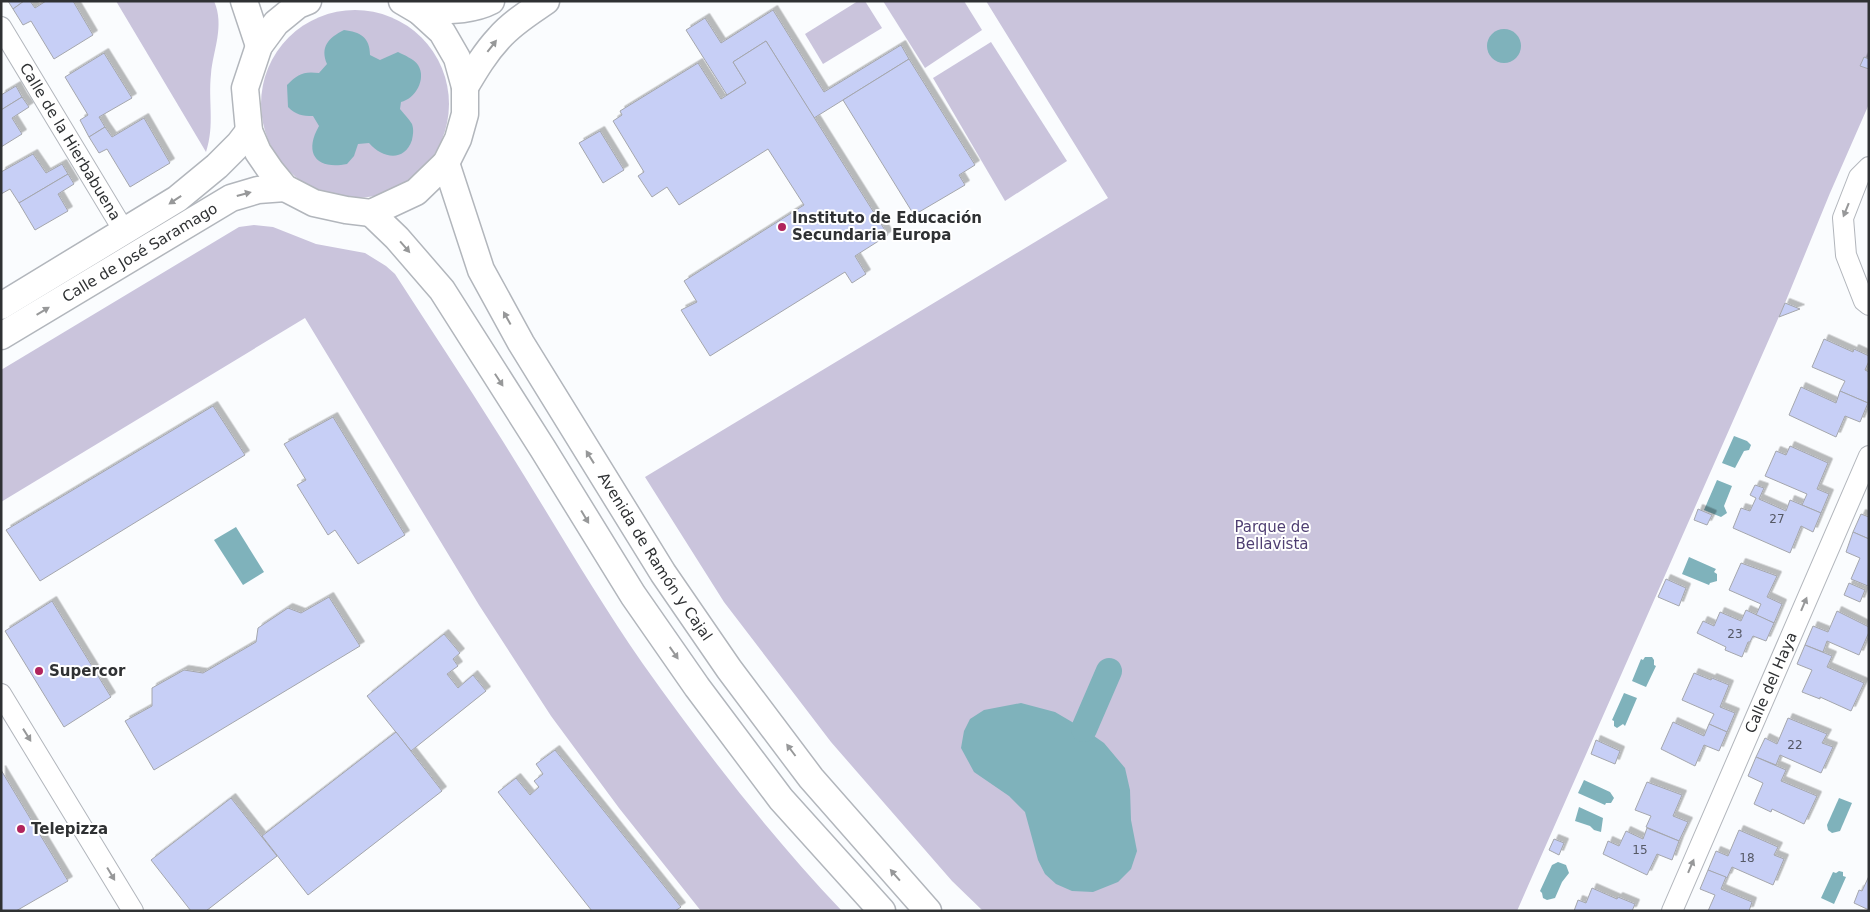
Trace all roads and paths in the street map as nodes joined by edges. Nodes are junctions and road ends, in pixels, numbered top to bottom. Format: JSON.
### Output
{"nodes":[{"id":1,"x":244,"y":1,"type":"edge"},
{"id":2,"x":308,"y":1,"type":"edge"},
{"id":3,"x":491,"y":1,"type":"edge"},
{"id":4,"x":546,"y":1,"type":"edge"},
{"id":5,"x":411,"y":6,"type":"edge"},
{"id":6,"x":1,"y":27,"type":"edge"},
{"id":7,"x":259,"y":46,"type":"junction"},
{"id":8,"x":465,"y":87,"type":"junction"},
{"id":9,"x":249,"y":131,"type":"junction"},
{"id":10,"x":446,"y":163,"type":"junction"},
{"id":11,"x":1869,"y":167,"type":"edge"},
{"id":12,"x":285,"y":188,"type":"junction"},
{"id":13,"x":371,"y":213,"type":"junction"},
{"id":14,"x":124,"y":231,"type":"junction"},
{"id":15,"x":1869,"y":305,"type":"edge"},
{"id":16,"x":1,"y":306,"type":"edge"},
{"id":17,"x":1,"y":336,"type":"edge"},
{"id":18,"x":1869,"y":456,"type":"edge"},
{"id":19,"x":1,"y":694,"type":"edge"},
{"id":20,"x":133,"y":911,"type":"edge"},
{"id":21,"x":882,"y":911,"type":"edge"},
{"id":22,"x":928,"y":911,"type":"edge"},
{"id":23,"x":1672,"y":911,"type":"edge"}],
"edges":[{"from":1,"to":7,"type":"street"},
{"from":2,"to":7,"type":"street"},
{"from":3,"to":5,"type":"street"},
{"from":8,"to":4,"type":"street","one_way":true},
{"from":5,"to":8,"type":"street"},
{"from":6,"to":14,"type":"street","name":"Calle de la Hierbabuena"},
{"from":7,"to":9,"type":"street"},
{"from":8,"to":10,"type":"street"},
{"from":9,"to":12,"type":"street"},
{"from":9,"to":14,"type":"street","name":"Calle de José Saramago","one_way":true},
{"from":10,"to":13,"type":"street"},
{"from":22,"to":10,"type":"street","name":"Avenida de Ramón y Cajal","one_way":true},
{"from":11,"to":15,"type":"street","one_way":true},
{"from":12,"to":13,"type":"street"},
{"from":17,"to":12,"type":"street","name":"Calle de José Saramago","one_way":true},
{"from":13,"to":21,"type":"street","one_way":true},
{"from":14,"to":16,"type":"street","name":"Calle de José Saramago"},
{"from":23,"to":18,"type":"street","name":"Calle del Haya","one_way":true},
{"from":19,"to":20,"type":"street","one_way":true}]}
